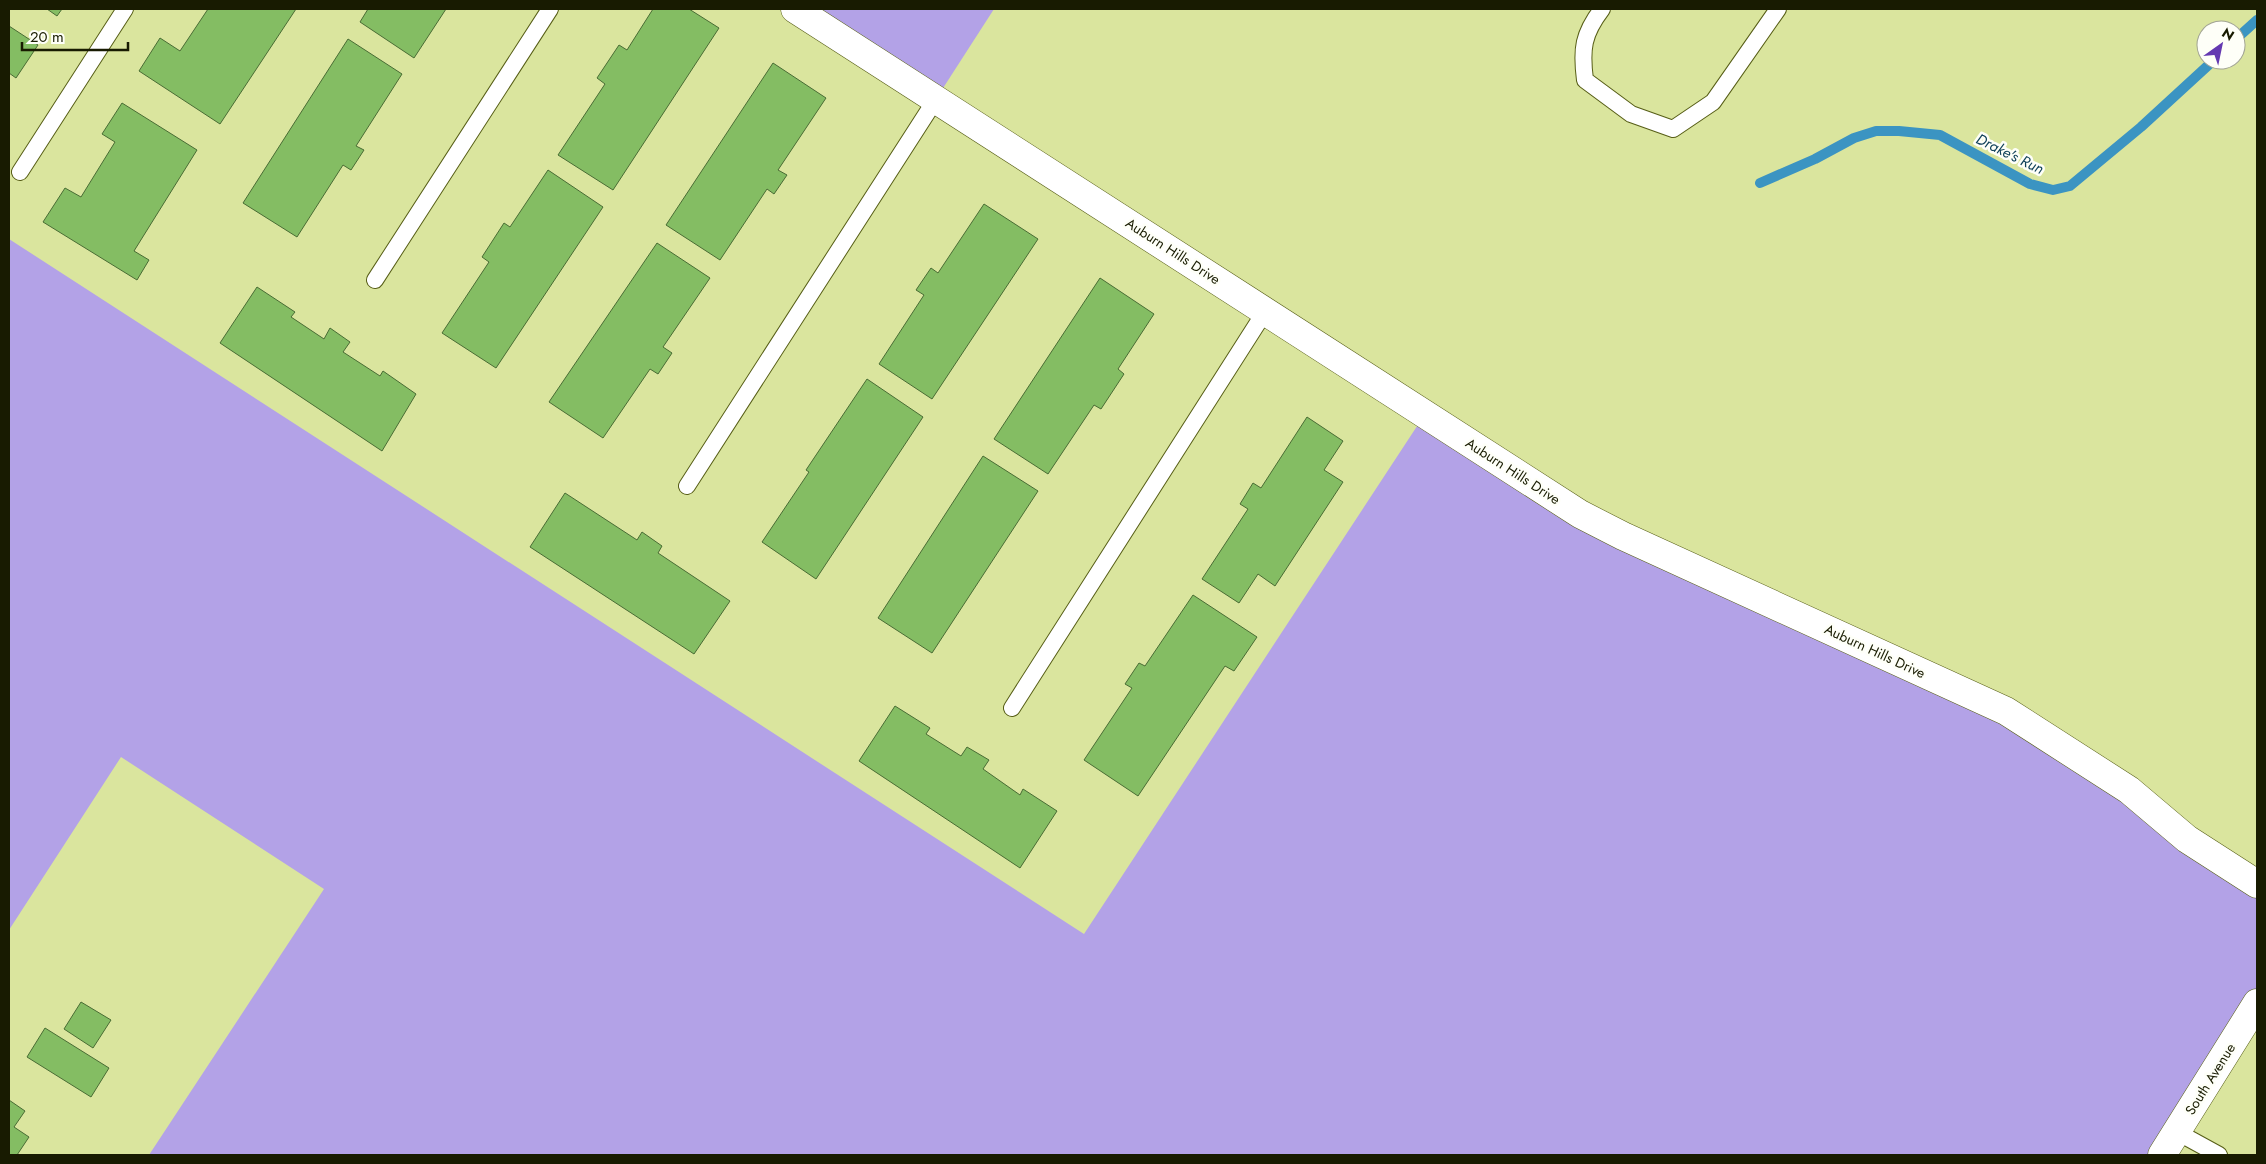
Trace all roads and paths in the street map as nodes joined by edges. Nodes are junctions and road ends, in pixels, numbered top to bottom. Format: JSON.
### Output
{"nodes":[{"id":1,"x":125,"y":9,"type":"edge"},
{"id":2,"x":550,"y":9,"type":"edge"},
{"id":3,"x":795,"y":9,"type":"edge"},
{"id":4,"x":1602,"y":9,"type":"edge"},
{"id":5,"x":1778,"y":9,"type":"edge"},
{"id":6,"x":936,"y":99,"type":"junction"},
{"id":7,"x":20,"y":172,"type":"dead end"},
{"id":8,"x":375,"y":280,"type":"dead end"},
{"id":9,"x":1266,"y":310,"type":"junction"},
{"id":10,"x":687,"y":486,"type":"dead end"},
{"id":11,"x":1012,"y":708,"type":"dead end"},
{"id":12,"x":2257,"y":884,"type":"edge"},
{"id":13,"x":2257,"y":1003,"type":"edge"},
{"id":14,"x":2176,"y":1132,"type":"junction"},
{"id":15,"x":2162,"y":1155,"type":"edge"},
{"id":16,"x":2219,"y":1155,"type":"edge"}],
"edges":[{"from":1,"to":7,"type":"lane"},
{"from":2,"to":8,"type":"lane"},
{"from":3,"to":6,"type":"street","name":"Auburn Hills Drive"},
{"from":4,"to":5,"type":"lane"},
{"from":6,"to":9,"type":"street","name":"Auburn Hills Drive"},
{"from":6,"to":10,"type":"lane"},
{"from":9,"to":11,"type":"lane"},
{"from":9,"to":12,"type":"street","name":"Auburn Hills Drive"},
{"from":13,"to":14,"type":"street","name":"South Avenue"},
{"from":14,"to":15,"type":"street","name":"South Avenue"},
{"from":14,"to":16,"type":"lane"}]}
